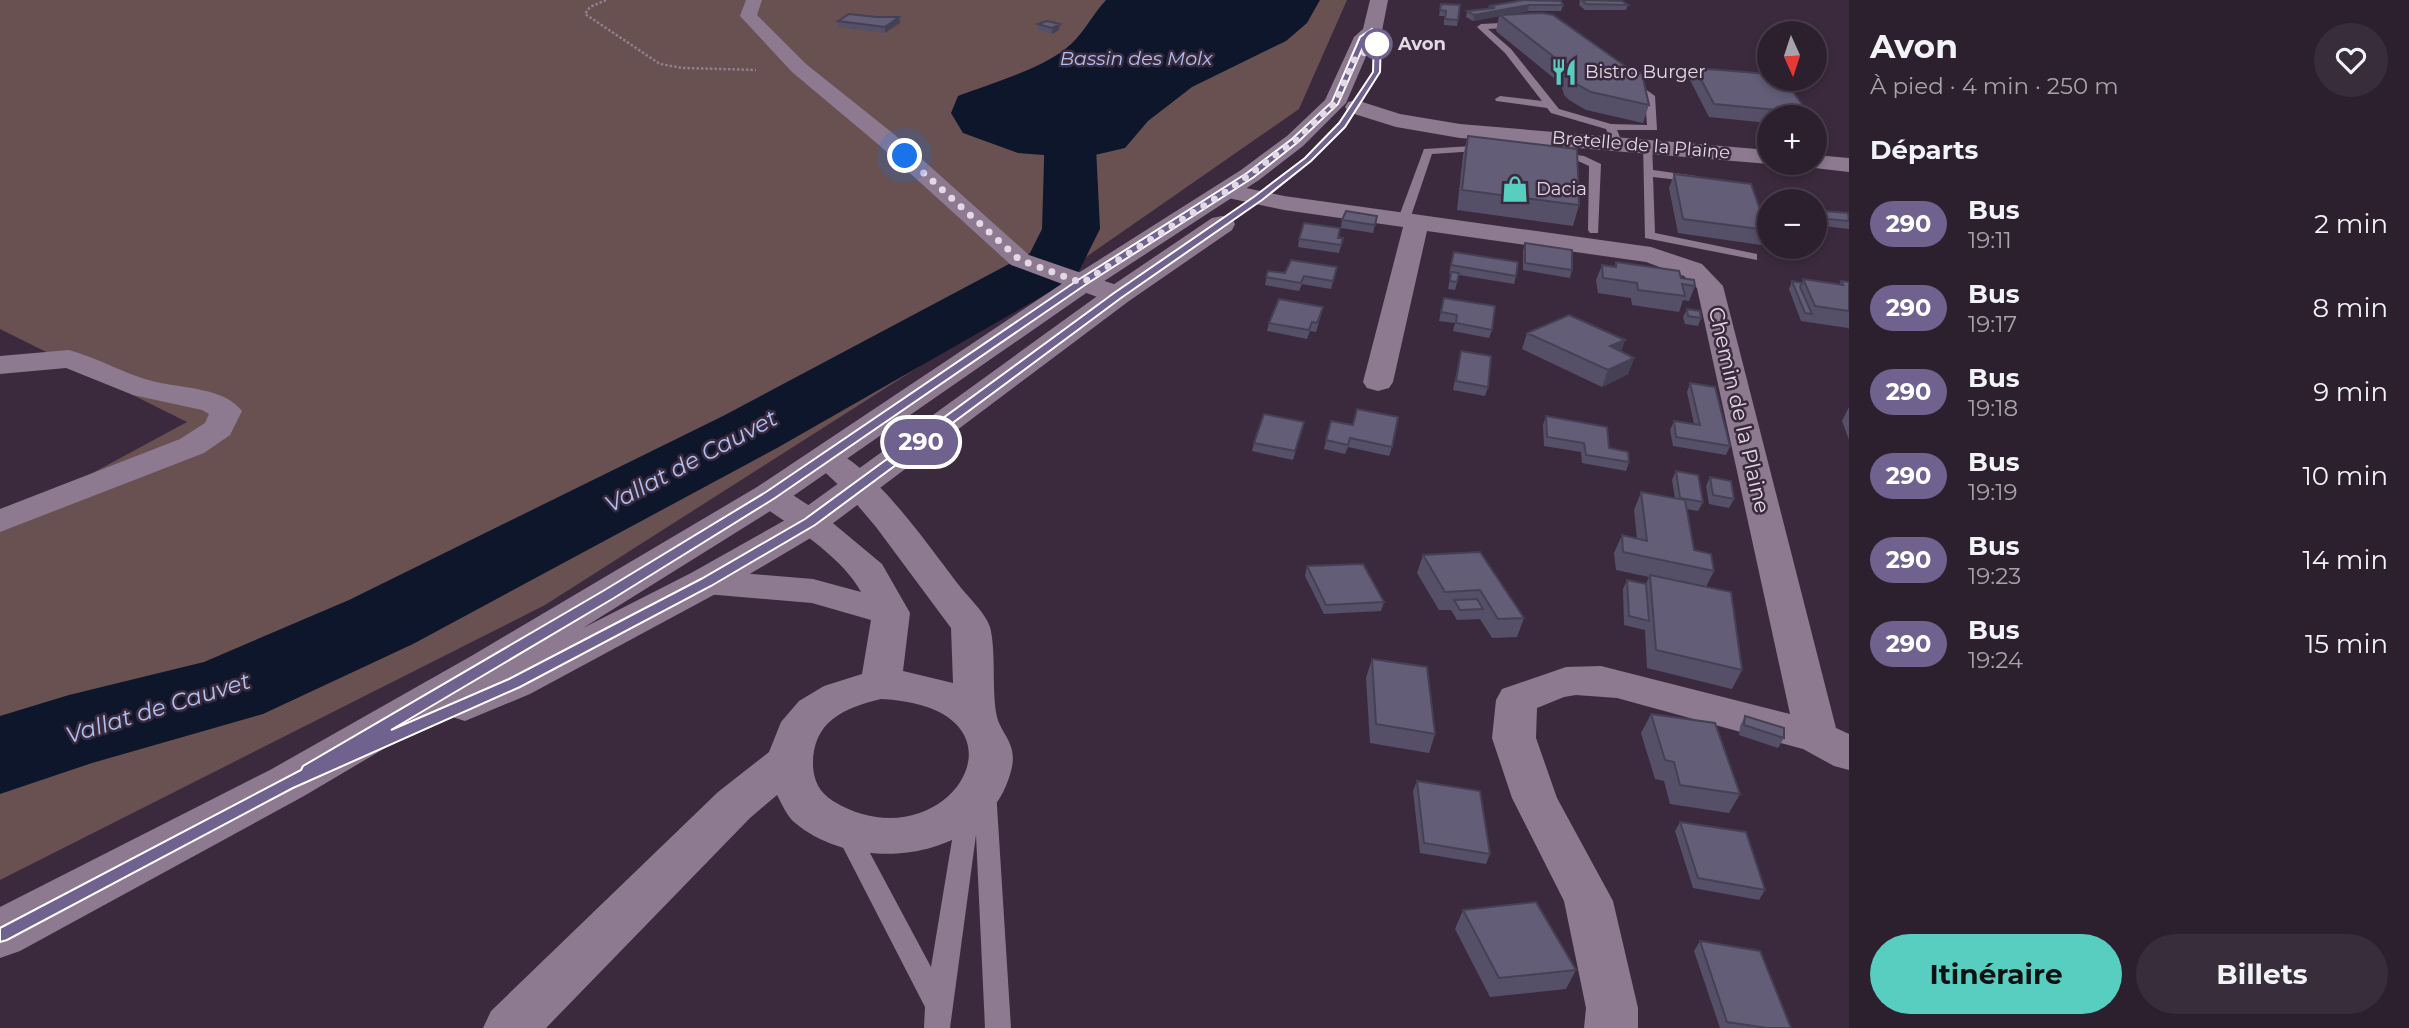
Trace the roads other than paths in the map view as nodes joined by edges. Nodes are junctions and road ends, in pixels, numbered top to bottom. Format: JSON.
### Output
{"nodes":[{"id":1,"x":754,"y":0,"type":"edge"},
{"id":2,"x":1379,"y":0,"type":"edge"},
{"id":3,"x":1530,"y":25,"type":"edge"},
{"id":4,"x":1372,"y":31,"type":"junction"},
{"id":5,"x":1476,"y":40,"type":"dead end"},
{"id":6,"x":1501,"y":45,"type":"junction"},
{"id":7,"x":1377,"y":58,"type":"dead end"},
{"id":8,"x":1618,"y":73,"type":"edge"},
{"id":9,"x":1370,"y":84,"type":"dead end"},
{"id":10,"x":1500,"y":99,"type":"dead end"},
{"id":11,"x":1346,"y":105,"type":"junction"},
{"id":12,"x":1550,"y":105,"type":"junction"},
{"id":13,"x":1613,"y":135,"type":"junction"},
{"id":14,"x":1505,"y":141,"type":"junction"},
{"id":15,"x":1647,"y":145,"type":"junction"},
{"id":16,"x":1539,"y":153,"type":"edge"},
{"id":17,"x":1757,"y":156,"type":"edge"},
{"id":18,"x":1827,"y":163,"type":"edge"},
{"id":19,"x":1849,"y":166,"type":"edge"},
{"id":20,"x":1648,"y":173,"type":"junction"},
{"id":21,"x":1712,"y":181,"type":"edge"},
{"id":22,"x":1243,"y":194,"type":"junction"},
{"id":23,"x":1410,"y":220,"type":"junction"},
{"id":24,"x":1594,"y":230,"type":"dead end"},
{"id":25,"x":1752,"y":257,"type":"dead end"},
{"id":26,"x":1057,"y":274,"type":"junction"},
{"id":27,"x":1118,"y":295,"type":"junction"},
{"id":28,"x":0,"y":365,"type":"edge"},
{"id":29,"x":1378,"y":382,"type":"dead end"},
{"id":30,"x":826,"y":457,"type":"junction"},
{"id":31,"x":860,"y":487,"type":"junction"},
{"id":32,"x":770,"y":495,"type":"junction"},
{"id":33,"x":0,"y":521,"type":"edge"},
{"id":34,"x":810,"y":522,"type":"junction"},
{"id":35,"x":706,"y":582,"type":"junction"},
{"id":36,"x":891,"y":613,"type":"junction"},
{"id":37,"x":881,"y":684,"type":"junction"},
{"id":38,"x":975,"y":716,"type":"junction"},
{"id":39,"x":1833,"y":746,"type":"edge"},
{"id":40,"x":789,"y":760,"type":"junction"},
{"id":41,"x":287,"y":783,"type":"junction"},
{"id":42,"x":977,"y":797,"type":"junction"},
{"id":43,"x":846,"y":830,"type":"junction"},
{"id":44,"x":0,"y":934,"type":"edge"},
{"id":45,"x":937,"y":1017,"type":"edge"},
{"id":46,"x":510,"y":1028,"type":"edge"},
{"id":47,"x":998,"y":1028,"type":"edge"},
{"id":48,"x":1611,"y":1028,"type":"edge"}],
"edges":[{"from":1,"to":26,"type":"street"},
{"from":2,"to":4,"type":"main road"},
{"from":3,"to":6,"type":"lane"},
{"from":4,"to":7,"type":"main road"},
{"from":4,"to":11,"type":"main road"},
{"from":5,"to":6,"type":"lane"},
{"from":6,"to":12,"type":"lane"},
{"from":8,"to":13,"type":"lane"},
{"from":9,"to":11,"type":"main road"},
{"from":10,"to":12,"type":"lane"},
{"from":11,"to":14,"type":"main road","name":"Bretelle de la Plaine"},
{"from":11,"to":22,"type":"main road"},
{"from":12,"to":13,"type":"lane"},
{"from":13,"to":14,"type":"main road","name":"Bretelle de la Plaine"},
{"from":13,"to":15,"type":"main road","name":"Bretelle de la Plaine"},
{"from":14,"to":23,"type":"lane"},
{"from":15,"to":17,"type":"main road","name":"Bretelle de la Plaine"},
{"from":15,"to":20,"type":"lane"},
{"from":16,"to":24,"type":"lane"},
{"from":18,"to":19,"type":"main road"},
{"from":20,"to":21,"type":"lane"},
{"from":20,"to":25,"type":"lane"},
{"from":22,"to":23,"type":"street","name":"Chemin de la Plaine"},
{"from":22,"to":26,"type":"main road"},
{"from":22,"to":27,"type":"main road"},
{"from":23,"to":29,"type":"street"},
{"from":23,"to":39,"type":"street","name":"Chemin de la Plaine"},
{"from":26,"to":27,"type":"street"},
{"from":26,"to":30,"type":"main road"},
{"from":27,"to":31,"type":"main road"},
{"from":28,"to":33,"type":"street"},
{"from":30,"to":31,"type":"street"},
{"from":30,"to":32,"type":"main road"},
{"from":31,"to":34,"type":"main road"},
{"from":31,"to":38,"type":"street"},
{"from":32,"to":34,"type":"street"},
{"from":32,"to":41,"type":"main road"},
{"from":34,"to":35,"type":"main road"},
{"from":34,"to":36,"type":"street"},
{"from":35,"to":36,"type":"street"},
{"from":35,"to":41,"type":"main road"},
{"from":36,"to":37,"type":"street"},
{"from":37,"to":38,"type":"street"},
{"from":37,"to":40,"type":"street"},
{"from":38,"to":42,"type":"street"},
{"from":39,"to":48,"type":"street"},
{"from":40,"to":43,"type":"street"},
{"from":40,"to":46,"type":"street"},
{"from":41,"to":44,"type":"main road"},
{"from":42,"to":43,"type":"street"},
{"from":42,"to":45,"type":"lane"},
{"from":42,"to":47,"type":"lane"},
{"from":43,"to":45,"type":"lane"}]}
